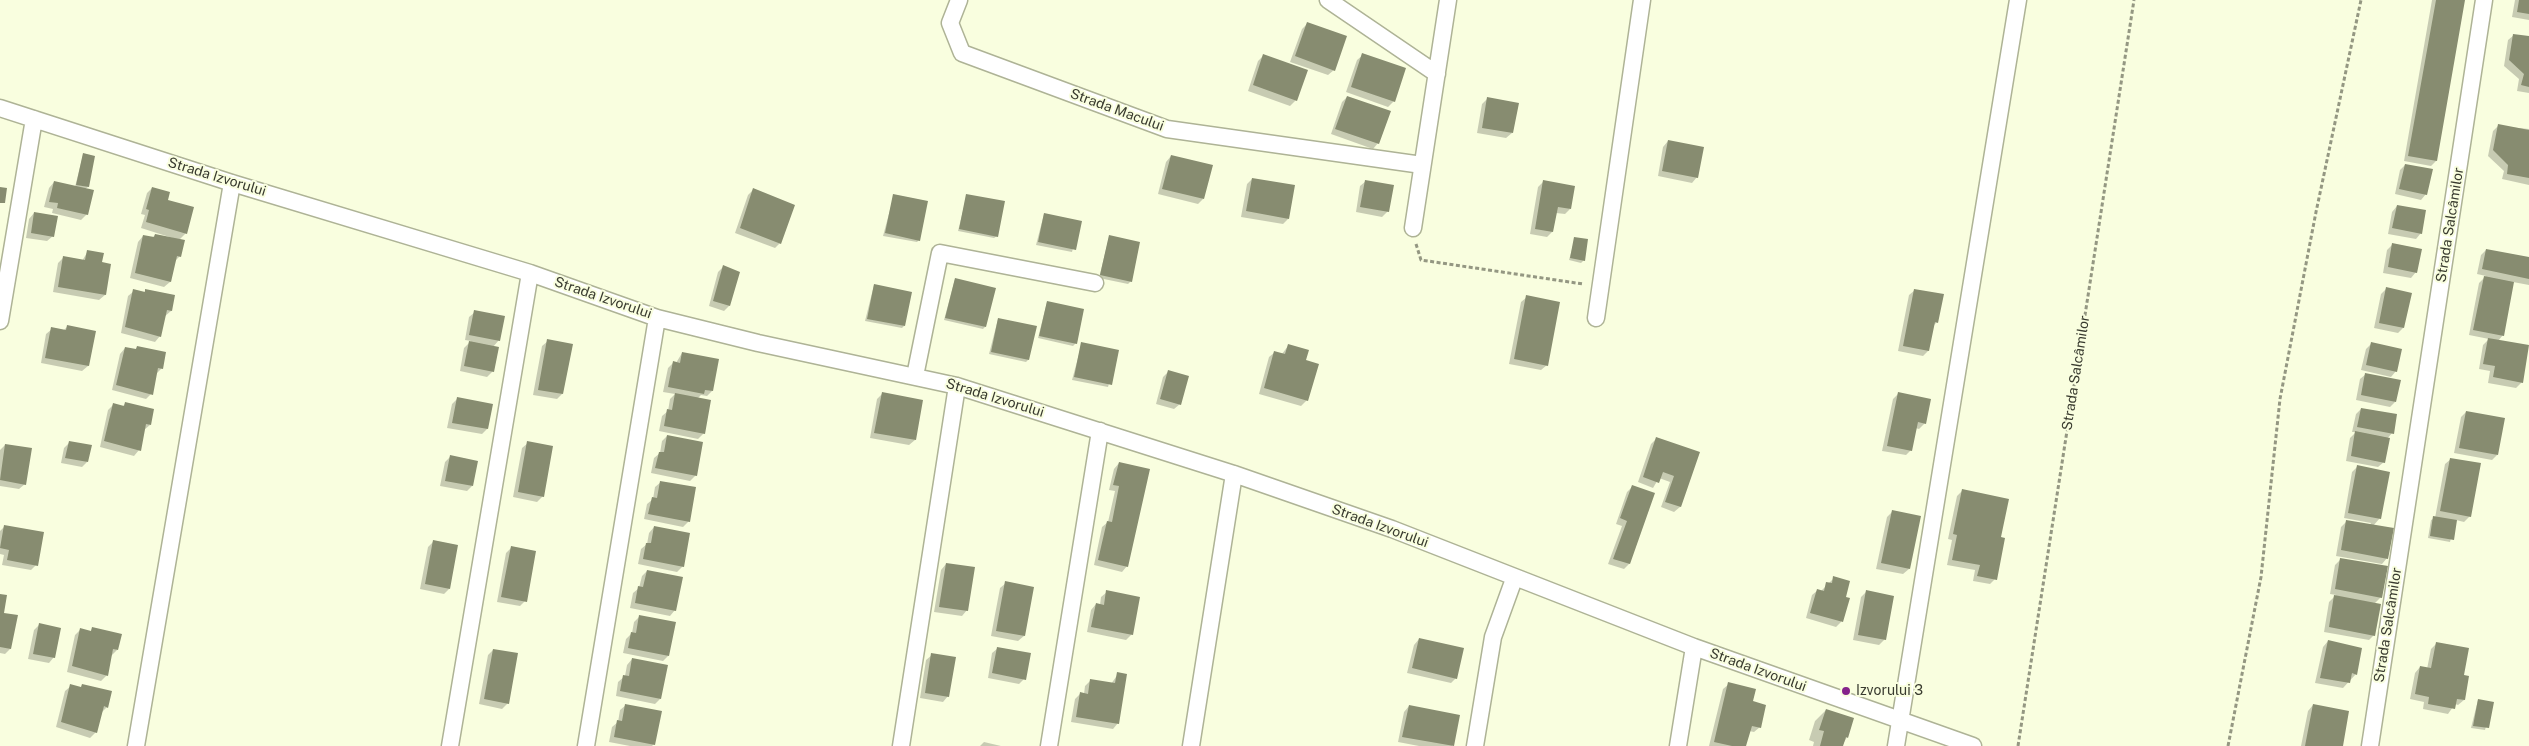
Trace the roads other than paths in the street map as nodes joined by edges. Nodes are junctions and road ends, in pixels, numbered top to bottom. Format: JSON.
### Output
{"nodes":[{"id":1,"x":959,"y":0,"type":"edge"},
{"id":2,"x":1328,"y":0,"type":"edge"},
{"id":3,"x":1448,"y":0,"type":"edge"},
{"id":4,"x":1642,"y":0,"type":"edge"},
{"id":5,"x":2018,"y":0,"type":"edge"},
{"id":6,"x":2484,"y":0,"type":"edge"},
{"id":7,"x":1437,"y":74,"type":"junction"},
{"id":8,"x":0,"y":108,"type":"edge"},
{"id":9,"x":34,"y":119,"type":"junction"},
{"id":10,"x":1422,"y":165,"type":"junction"},
{"id":11,"x":232,"y":182,"type":"junction"},
{"id":12,"x":1413,"y":228,"type":"road end"},
{"id":13,"x":530,"y":273,"type":"junction"},
{"id":14,"x":1095,"y":283,"type":"dead end"},
{"id":15,"x":658,"y":318,"type":"junction"},
{"id":16,"x":1596,"y":318,"type":"dead end"},
{"id":17,"x":0,"y":321,"type":"edge"},
{"id":18,"x":915,"y":376,"type":"junction"},
{"id":19,"x":957,"y":386,"type":"junction"},
{"id":20,"x":1100,"y":431,"type":"junction"},
{"id":21,"x":1234,"y":474,"type":"junction"},
{"id":22,"x":1514,"y":579,"type":"junction"},
{"id":23,"x":1694,"y":647,"type":"junction"},
{"id":24,"x":1900,"y":721,"type":"junction"},
{"id":25,"x":136,"y":746,"type":"edge"},
{"id":26,"x":450,"y":746,"type":"edge"},
{"id":27,"x":586,"y":746,"type":"edge"},
{"id":28,"x":901,"y":746,"type":"edge"},
{"id":29,"x":1048,"y":746,"type":"edge"},
{"id":30,"x":1191,"y":746,"type":"edge"},
{"id":31,"x":1475,"y":746,"type":"edge"},
{"id":32,"x":1678,"y":746,"type":"edge"},
{"id":33,"x":1896,"y":746,"type":"edge"},
{"id":34,"x":1973,"y":746,"type":"edge"},
{"id":35,"x":2370,"y":746,"type":"edge"}],
"edges":[{"from":1,"to":10,"type":"street","name":"Strada Macului"},
{"from":2,"to":7,"type":"street"},
{"from":3,"to":7,"type":"street"},
{"from":4,"to":16,"type":"street"},
{"from":5,"to":24,"type":"street"},
{"from":6,"to":35,"type":"street","name":"Strada Salcâmilor"},
{"from":7,"to":10,"type":"street"},
{"from":8,"to":9,"type":"street","name":"Strada Izvorului"},
{"from":9,"to":11,"type":"street","name":"Strada Izvorului"},
{"from":9,"to":17,"type":"street"},
{"from":10,"to":12,"type":"street"},
{"from":11,"to":13,"type":"street","name":"Strada Izvorului"},
{"from":11,"to":25,"type":"street"},
{"from":13,"to":15,"type":"street","name":"Strada Izvorului"},
{"from":13,"to":26,"type":"street"},
{"from":14,"to":18,"type":"street"},
{"from":15,"to":18,"type":"street","name":"Strada Izvorului"},
{"from":15,"to":27,"type":"street"},
{"from":18,"to":19,"type":"street","name":"Strada Izvorului"},
{"from":19,"to":20,"type":"street","name":"Strada Izvorului"},
{"from":19,"to":28,"type":"street"},
{"from":20,"to":21,"type":"street","name":"Strada Izvorului"},
{"from":20,"to":29,"type":"street"},
{"from":21,"to":22,"type":"street","name":"Strada Izvorului"},
{"from":21,"to":30,"type":"street"},
{"from":22,"to":23,"type":"street","name":"Strada Izvorului"},
{"from":22,"to":31,"type":"street"},
{"from":23,"to":24,"type":"street","name":"Strada Izvorului"},
{"from":23,"to":32,"type":"street"},
{"from":24,"to":33,"type":"street"},
{"from":24,"to":34,"type":"street","name":"Strada Izvorului"}]}
